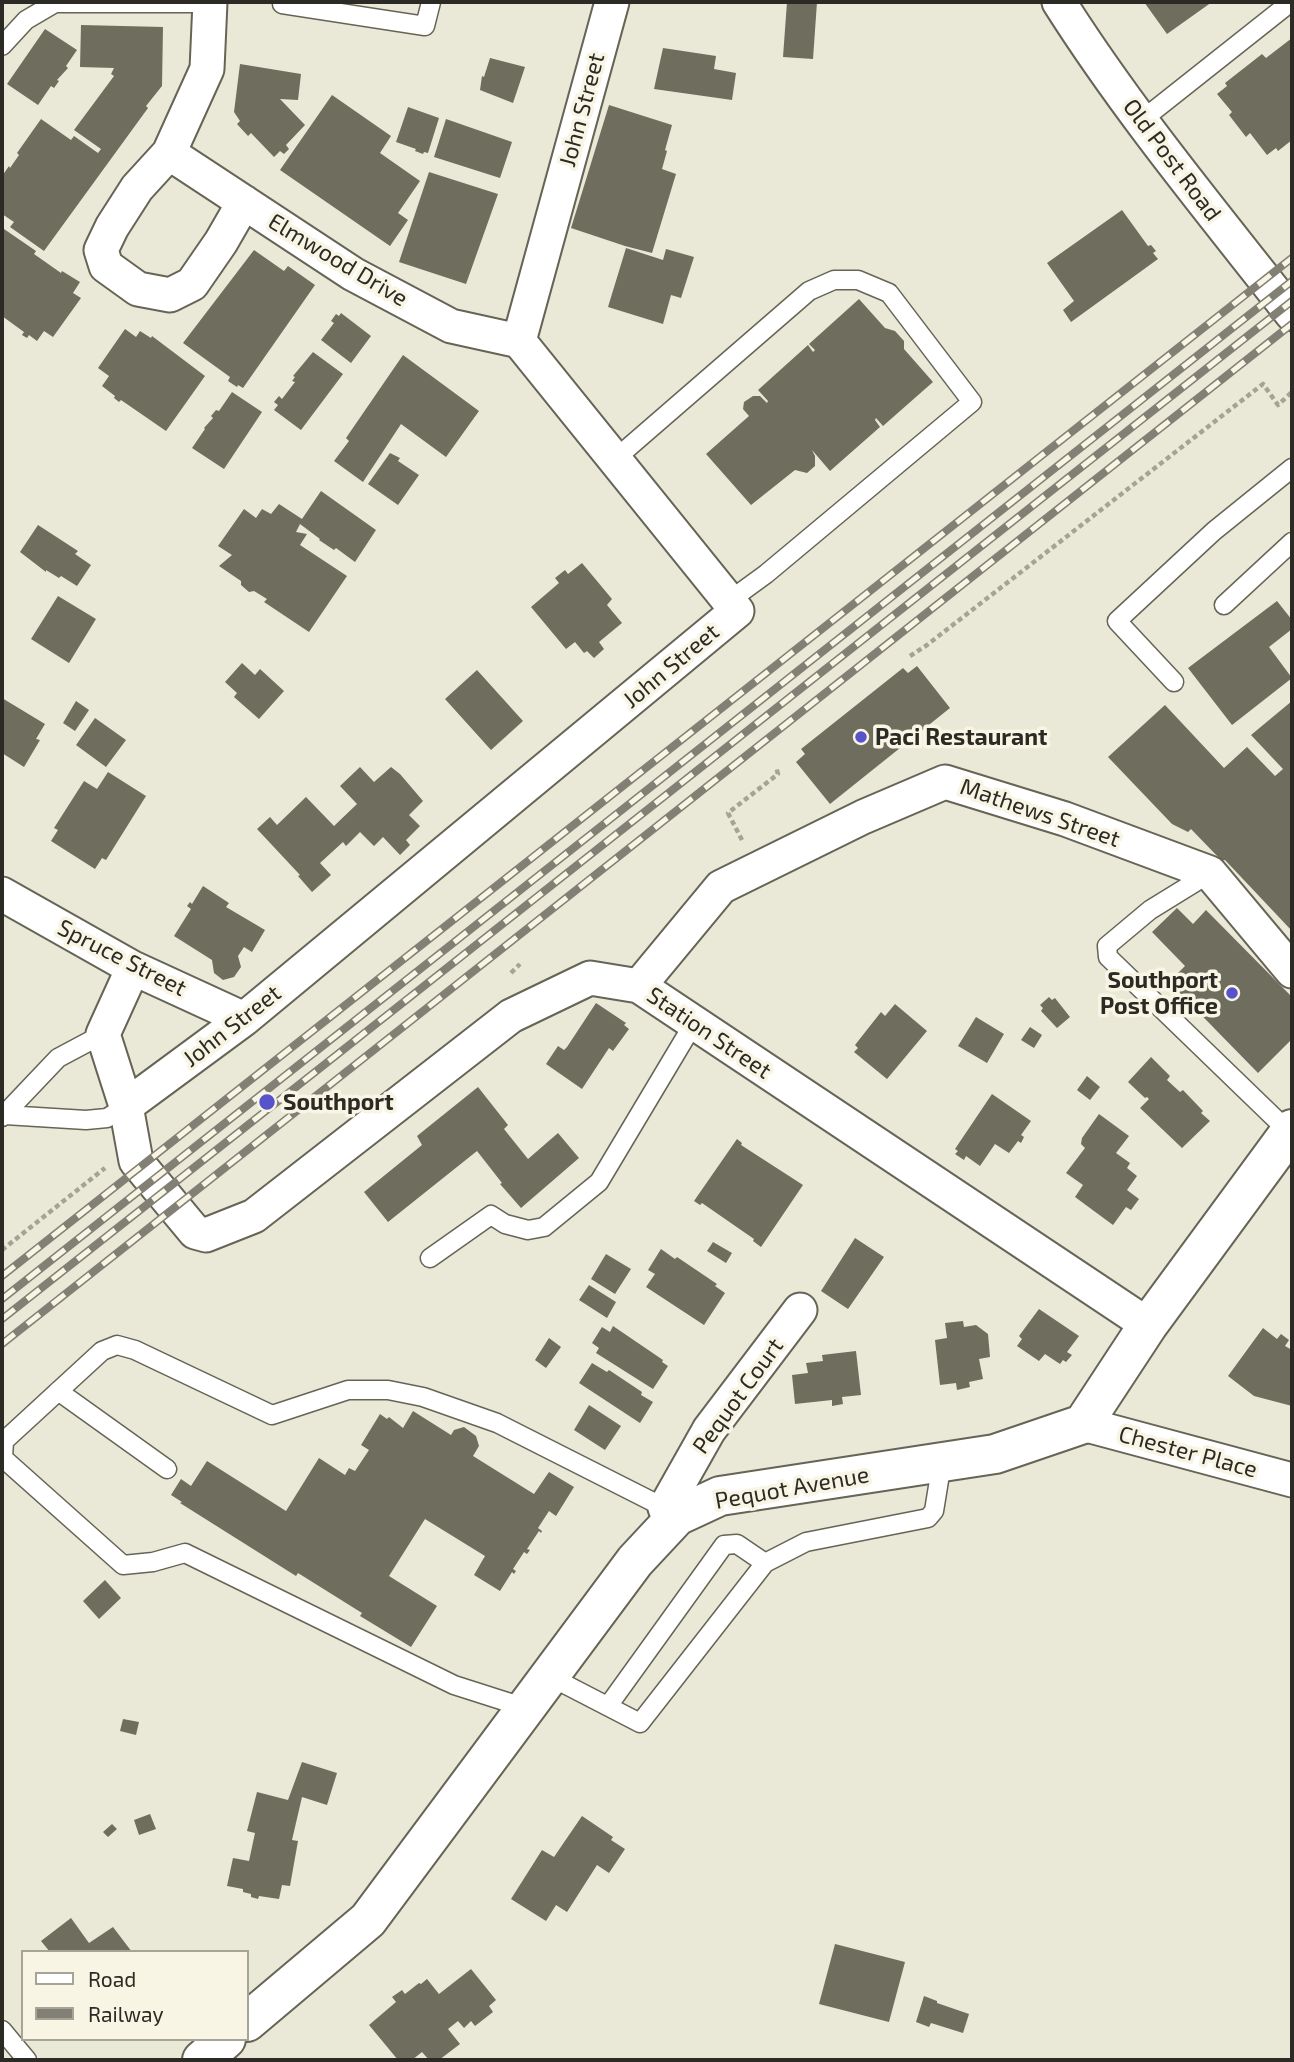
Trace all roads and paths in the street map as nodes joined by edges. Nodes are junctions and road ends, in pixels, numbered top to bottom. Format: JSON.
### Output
{"nodes":[{"id":1,"x":282,"y":2,"type":"edge"},
{"id":2,"x":432,"y":2,"type":"edge"},
{"id":3,"x":612,"y":2,"type":"edge"},
{"id":4,"x":1059,"y":2,"type":"edge"},
{"id":5,"x":1291,"y":2,"type":"edge"},
{"id":6,"x":210,"y":3,"type":"edge"},
{"id":7,"x":35,"y":7,"type":"edge"},
{"id":8,"x":349,"y":8,"type":"edge"},
{"id":9,"x":2,"y":46,"type":"edge"},
{"id":10,"x":1142,"y":120,"type":"junction"},
{"id":11,"x":169,"y":153,"type":"junction"},
{"id":12,"x":244,"y":202,"type":"junction"},
{"id":13,"x":1292,"y":314,"type":"edge"},
{"id":14,"x":519,"y":341,"type":"junction"},
{"id":15,"x":1292,"y":392,"type":"edge"},
{"id":16,"x":614,"y":460,"type":"junction"},
{"id":17,"x":1292,"y":468,"type":"edge"},
{"id":18,"x":1292,"y":542,"type":"edge"},
{"id":19,"x":729,"y":601,"type":"junction"},
{"id":20,"x":1224,"y":605,"type":"dead end"},
{"id":21,"x":910,"y":656,"type":"dead end"},
{"id":22,"x":1174,"y":682,"type":"dead end"},
{"id":23,"x":776,"y":767,"type":"dead end"},
{"id":24,"x":745,"y":846,"type":"dead end"},
{"id":25,"x":1210,"y":873,"type":"junction"},
{"id":26,"x":2,"y":894,"type":"edge"},
{"id":27,"x":520,"y":964,"type":"dead end"},
{"id":28,"x":133,"y":968,"type":"junction"},
{"id":29,"x":1292,"y":971,"type":"edge"},
{"id":30,"x":511,"y":973,"type":"dead end"},
{"id":31,"x":639,"y":986,"type":"junction"},
{"id":32,"x":244,"y":1019,"type":"junction"},
{"id":33,"x":694,"y":1023,"type":"junction"},
{"id":34,"x":103,"y":1034,"type":"junction"},
{"id":35,"x":126,"y":1106,"type":"junction"},
{"id":36,"x":4,"y":1116,"type":"edge"},
{"id":37,"x":1291,"y":1130,"type":"edge"},
{"id":38,"x":114,"y":1161,"type":"dead end"},
{"id":39,"x":2,"y":1250,"type":"edge"},
{"id":40,"x":429,"y":1258,"type":"dead end"},
{"id":41,"x":800,"y":1310,"type":"dead end"},
{"id":42,"x":1148,"y":1325,"type":"junction"},
{"id":43,"x":58,"y":1391,"type":"junction"},
{"id":44,"x":1083,"y":1424,"type":"junction"},
{"id":45,"x":942,"y":1462,"type":"junction"},
{"id":46,"x":167,"y":1469,"type":"dead end"},
{"id":47,"x":1292,"y":1480,"type":"edge"},
{"id":48,"x":671,"y":1512,"type":"junction"},
{"id":49,"x":765,"y":1563,"type":"junction"},
{"id":50,"x":549,"y":1676,"type":"junction"},
{"id":51,"x":608,"y":1706,"type":"junction"},
{"id":52,"x":526,"y":1709,"type":"junction"},
{"id":53,"x":248,"y":2021,"type":"edge"},
{"id":54,"x":2,"y":2030,"type":"edge"},
{"id":55,"x":224,"y":2041,"type":"edge"},
{"id":56,"x":27,"y":2060,"type":"edge"},
{"id":57,"x":202,"y":2060,"type":"edge"}],
"edges":[{"from":1,"to":8,"type":"lane"},
{"from":2,"to":8,"type":"lane"},
{"from":3,"to":14,"type":"street","name":"John Street"},
{"from":4,"to":10,"type":"street","name":"Old Post Road"},
{"from":5,"to":10,"type":"lane"},
{"from":6,"to":7,"type":"lane"},
{"from":6,"to":11,"type":"street"},
{"from":7,"to":9,"type":"lane"},
{"from":10,"to":13,"type":"street","name":"Old Post Road"},
{"from":11,"to":12,"type":"street","name":"Elmwood Drive"},
{"from":11,"to":12,"type":"street"},
{"from":12,"to":14,"type":"street","name":"Elmwood Drive"},
{"from":14,"to":16,"type":"street","name":"John Street"},
{"from":15,"to":21,"type":"path"},
{"from":16,"to":19,"type":"street","name":"John Street"},
{"from":16,"to":19,"type":"lane"},
{"from":17,"to":22,"type":"lane"},
{"from":18,"to":20,"type":"lane"},
{"from":19,"to":32,"type":"street","name":"John Street"},
{"from":23,"to":24,"type":"path"},
{"from":25,"to":29,"type":"street"},
{"from":25,"to":31,"type":"street","name":"Mathews Street"},
{"from":25,"to":37,"type":"lane"},
{"from":26,"to":28,"type":"street","name":"Spruce Street"},
{"from":27,"to":30,"type":"path"},
{"from":28,"to":32,"type":"street","name":"Spruce Street"},
{"from":28,"to":34,"type":"street"},
{"from":31,"to":33,"type":"street","name":"Station Street"},
{"from":31,"to":35,"type":"street","name":"Station Street"},
{"from":32,"to":35,"type":"street","name":"John Street"},
{"from":33,"to":40,"type":"lane"},
{"from":33,"to":42,"type":"street","name":"Station Street"},
{"from":34,"to":35,"type":"street","name":"Station Street"},
{"from":34,"to":36,"type":"lane"},
{"from":35,"to":36,"type":"lane"},
{"from":37,"to":42,"type":"street"},
{"from":38,"to":39,"type":"path"},
{"from":41,"to":48,"type":"street","name":"Pequot Court"},
{"from":42,"to":44,"type":"street"},
{"from":43,"to":46,"type":"lane"},
{"from":43,"to":48,"type":"lane"},
{"from":43,"to":52,"type":"lane"},
{"from":44,"to":45,"type":"street","name":"Pequot Avenue"},
{"from":44,"to":47,"type":"street","name":"Chester Place"},
{"from":45,"to":48,"type":"street","name":"Pequot Avenue"},
{"from":45,"to":49,"type":"lane"},
{"from":48,"to":50,"type":"street","name":"Pequot Avenue"},
{"from":49,"to":51,"type":"lane"},
{"from":49,"to":51,"type":"lane"},
{"from":50,"to":51,"type":"lane"},
{"from":50,"to":52,"type":"street","name":"Pequot Avenue"},
{"from":52,"to":53,"type":"street","name":"Pequot Avenue"},
{"from":54,"to":56,"type":"lane"},
{"from":55,"to":57,"type":"street"}]}
